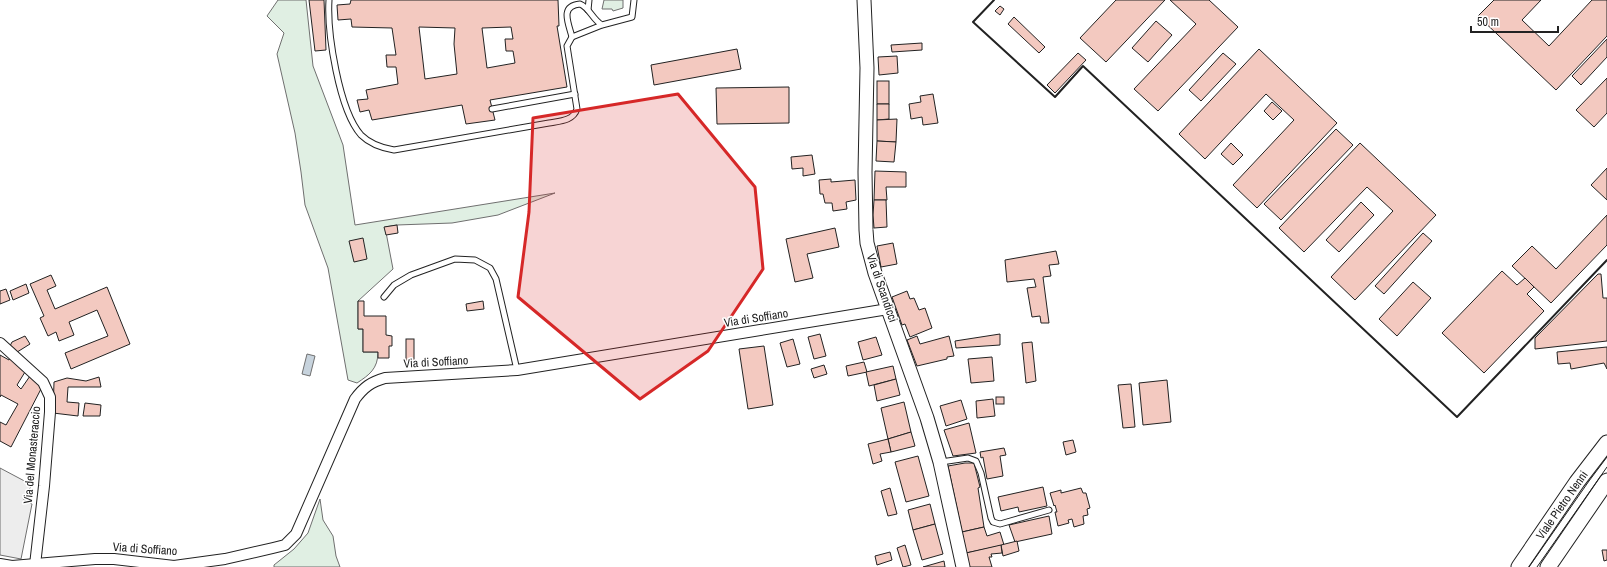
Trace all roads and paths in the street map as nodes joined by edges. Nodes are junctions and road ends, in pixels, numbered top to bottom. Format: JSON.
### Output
{"nodes":[{"id":1,"x":329,"y":0,"type":"edge"},
{"id":2,"x":589,"y":0,"type":"edge"},
{"id":3,"x":634,"y":0,"type":"edge"},
{"id":4,"x":864,"y":0,"type":"edge"},
{"id":5,"x":588,"y":10,"type":"junction"},
{"id":6,"x":602,"y":25,"type":"junction"},
{"id":7,"x":572,"y":37,"type":"junction"},
{"id":8,"x":575,"y":94,"type":"junction"},
{"id":9,"x":492,"y":108,"type":"dead end"},
{"id":10,"x":384,"y":297,"type":"dead end"},
{"id":11,"x":888,"y":309,"type":"junction"},
{"id":12,"x":0,"y":343,"type":"edge"},
{"id":13,"x":517,"y":370,"type":"junction"},
{"id":14,"x":1607,"y":444,"type":"edge"},
{"id":15,"x":940,"y":462,"type":"junction"},
{"id":16,"x":1607,"y":481,"type":"edge"},
{"id":17,"x":1049,"y":510,"type":"dead end"},
{"id":18,"x":84,"y":560,"type":"junction"},
{"id":19,"x":0,"y":564,"type":"edge"},
{"id":20,"x":35,"y":565,"type":"junction"},
{"id":21,"x":102,"y":567,"type":"edge"},
{"id":22,"x":963,"y":567,"type":"edge"},
{"id":23,"x":1519,"y":567,"type":"edge"},
{"id":24,"x":1548,"y":567,"type":"edge"}],
"edges":[{"from":1,"to":8,"type":"lane"},
{"from":2,"to":5,"type":"lane"},
{"from":3,"to":6,"type":"lane"},
{"from":4,"to":11,"type":"street","name":"Via di Scandicci"},
{"from":5,"to":6,"type":"lane"},
{"from":5,"to":7,"type":"lane"},
{"from":6,"to":7,"type":"lane"},
{"from":7,"to":8,"type":"lane"},
{"from":8,"to":9,"type":"lane"},
{"from":10,"to":13,"type":"lane"},
{"from":11,"to":13,"type":"street","name":"Via di Soffiano"},
{"from":11,"to":15,"type":"street","name":"Via di Scandicci"},
{"from":12,"to":20,"type":"street","name":"Via del Monasteraccio"},
{"from":13,"to":18,"type":"street","name":"Via di Soffiano"},
{"from":14,"to":23,"type":"main road","name":"Viale Pietro Nenni"},
{"from":15,"to":17,"type":"lane"},
{"from":15,"to":22,"type":"street","name":"Via di Scandicci"},
{"from":16,"to":24,"type":"main road","name":"Viale Pietro Nenni"},
{"from":18,"to":20,"type":"street","name":"Via di Soffiano"},
{"from":18,"to":21,"type":"street","name":"Via di Soffiano"},
{"from":19,"to":20,"type":"street","name":"Via di Soffiano"}]}
